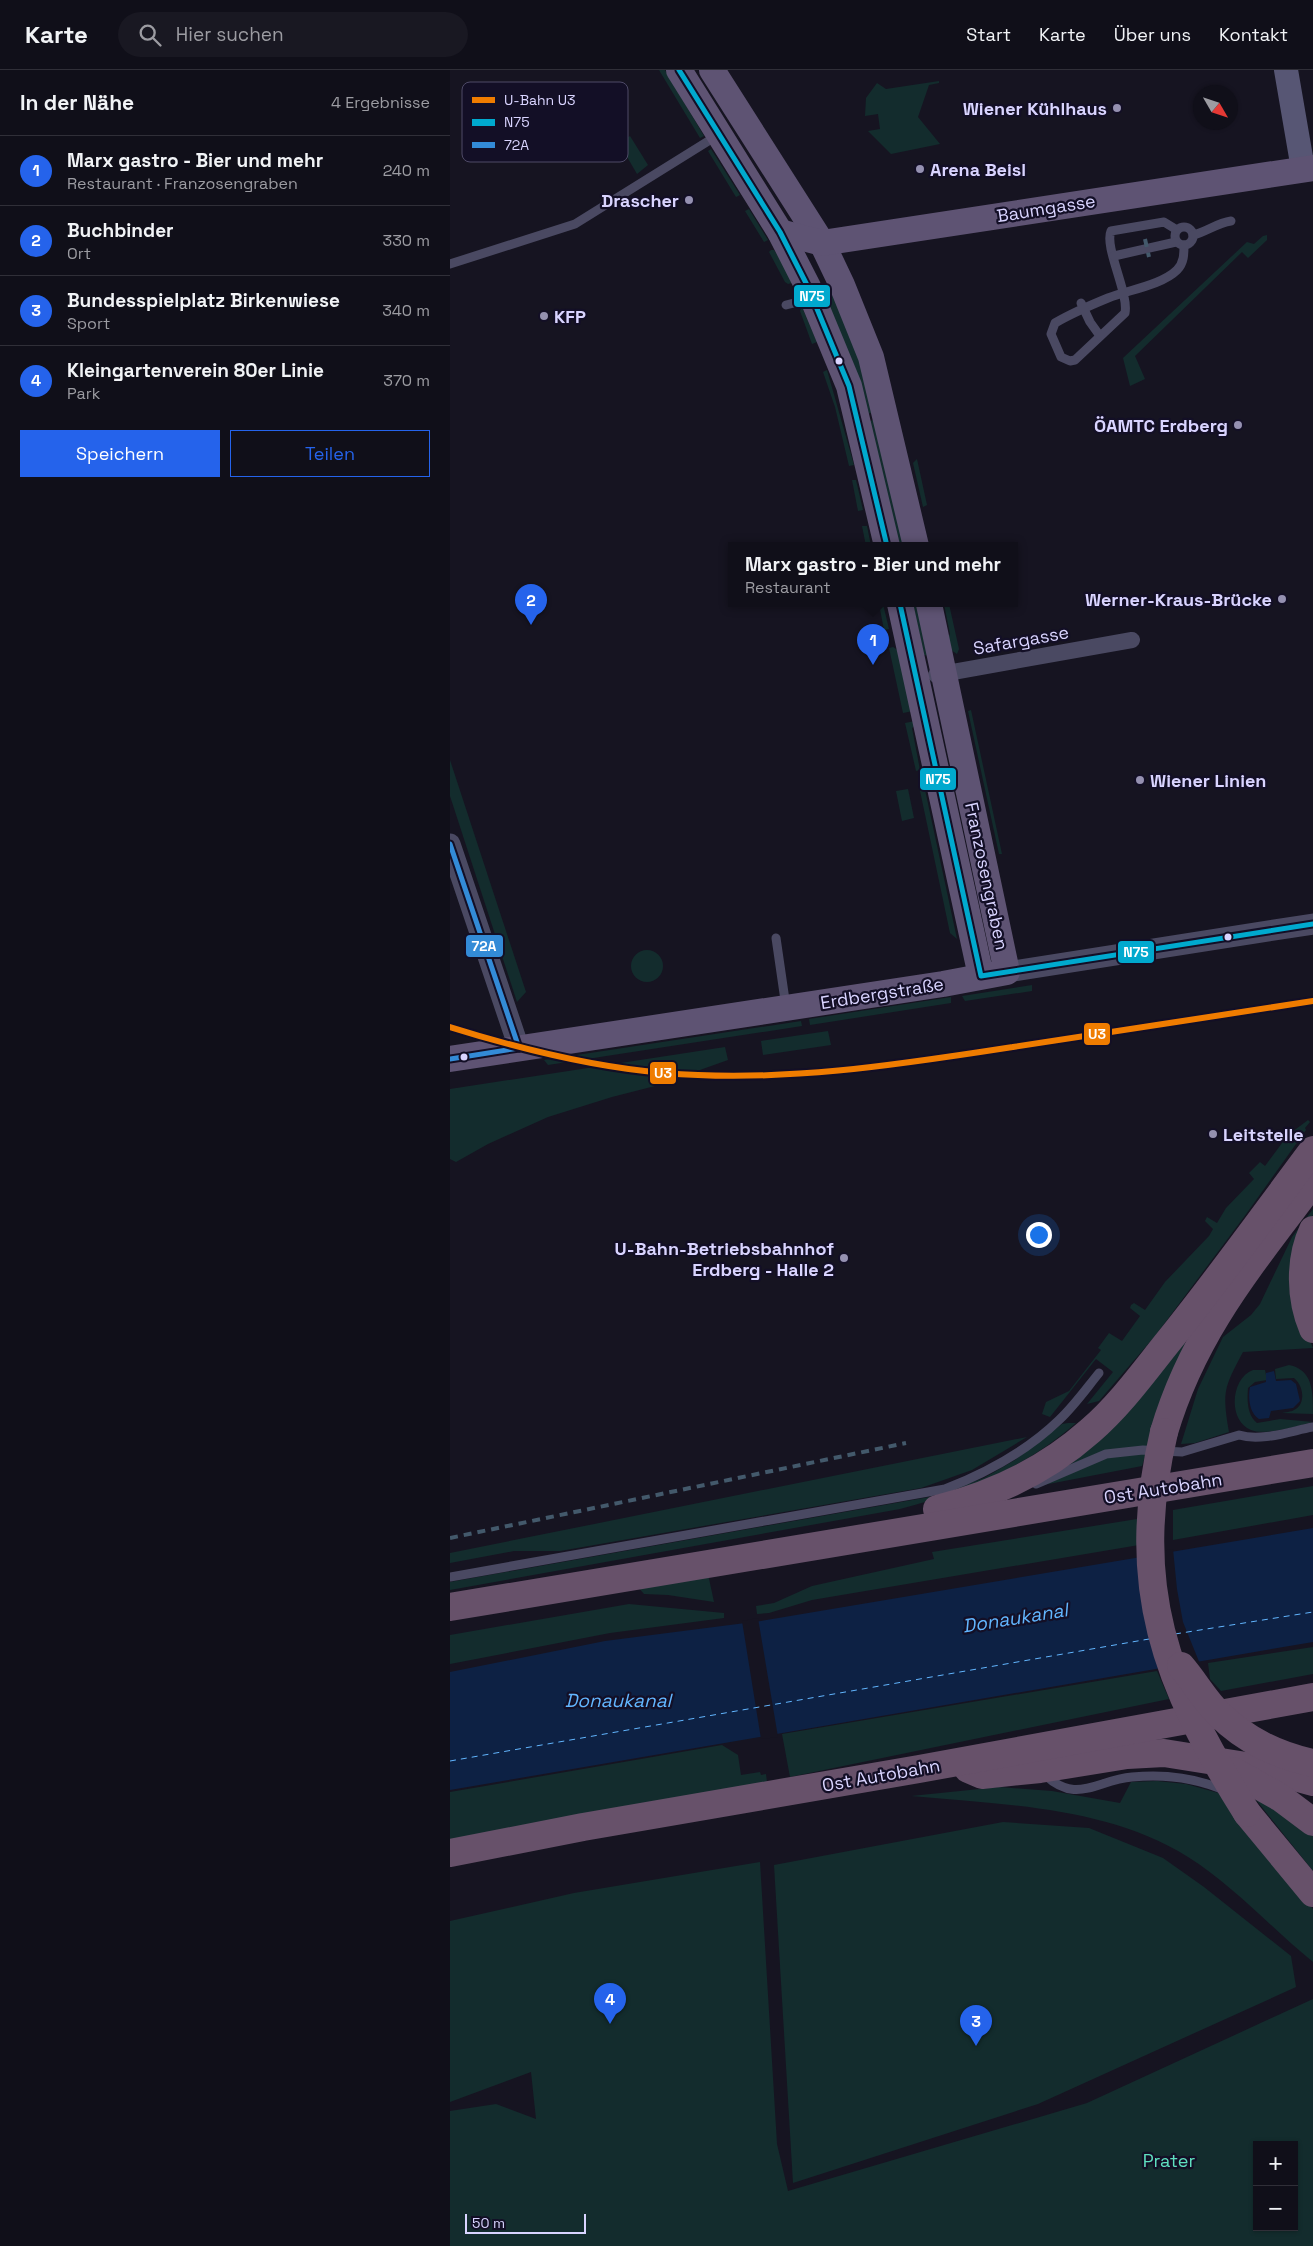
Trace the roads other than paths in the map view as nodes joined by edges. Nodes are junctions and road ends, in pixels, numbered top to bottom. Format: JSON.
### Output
{"nodes":[{"id":1,"x":679,"y":70,"type":"edge"},
{"id":2,"x":712,"y":70,"type":"edge"},
{"id":3,"x":1286,"y":70,"type":"edge"},
{"id":4,"x":718,"y":135,"type":"junction"},
{"id":5,"x":1308,"y":168,"type":"edge"},
{"id":6,"x":1231,"y":221,"type":"dead end"},
{"id":7,"x":1177,"y":230,"type":"junction"},
{"id":8,"x":780,"y":232,"type":"junction"},
{"id":9,"x":1193,"y":235,"type":"junction"},
{"id":10,"x":822,"y":243,"type":"junction"},
{"id":11,"x":1180,"y":243,"type":"junction"},
{"id":12,"x":1114,"y":256,"type":"junction"},
{"id":13,"x":450,"y":264,"type":"edge"},
{"id":14,"x":1123,"y":294,"type":"junction"},
{"id":15,"x":813,"y":298,"type":"junction"},
{"id":16,"x":786,"y":305,"type":"dead end"},
{"id":17,"x":1083,"y":306,"type":"junction"},
{"id":18,"x":1100,"y":336,"type":"junction"},
{"id":19,"x":886,"y":542,"type":"edge"},
{"id":20,"x":915,"y":542,"type":"edge"},
{"id":21,"x":901,"y":607,"type":"edge"},
{"id":22,"x":930,"y":607,"type":"edge"},
{"id":23,"x":1132,"y":640,"type":"dead end"},
{"id":24,"x":944,"y":674,"type":"junction"},
{"id":25,"x":917,"y":678,"type":"junction"},
{"id":26,"x":450,"y":844,"type":"edge"},
{"id":27,"x":1313,"y":924,"type":"edge"},
{"id":28,"x":776,"y":938,"type":"dead end"},
{"id":29,"x":1008,"y":972,"type":"junction"},
{"id":30,"x":981,"y":976,"type":"junction"},
{"id":31,"x":786,"y":1008,"type":"junction"},
{"id":32,"x":519,"y":1048,"type":"junction"},
{"id":33,"x":450,"y":1059,"type":"edge"},
{"id":34,"x":1313,"y":1150,"type":"edge"},
{"id":35,"x":1313,"y":1182,"type":"edge"},
{"id":36,"x":1313,"y":1230,"type":"edge"},
{"id":37,"x":1313,"y":1329,"type":"edge"},
{"id":38,"x":1099,"y":1373,"type":"dead end"},
{"id":39,"x":1313,"y":1427,"type":"edge"},
{"id":40,"x":1313,"y":1446,"type":"edge"},
{"id":41,"x":1313,"y":1463,"type":"edge"},
{"id":42,"x":1028,"y":1488,"type":"dead end"},
{"id":43,"x":1001,"y":1498,"type":"dead end"},
{"id":44,"x":872,"y":1533,"type":"junction"},
{"id":45,"x":450,"y":1577,"type":"edge"},
{"id":46,"x":450,"y":1607,"type":"edge"},
{"id":47,"x":1165,"y":1646,"type":"junction"},
{"id":48,"x":1313,"y":1697,"type":"edge"},
{"id":49,"x":1217,"y":1761,"type":"junction"},
{"id":50,"x":954,"y":1762,"type":"junction"},
{"id":51,"x":1313,"y":1762,"type":"edge"},
{"id":52,"x":1040,"y":1769,"type":"junction"},
{"id":53,"x":1313,"y":1782,"type":"edge"},
{"id":54,"x":1246,"y":1806,"type":"junction"},
{"id":55,"x":1313,"y":1822,"type":"edge"},
{"id":56,"x":450,"y":1854,"type":"edge"},
{"id":57,"x":1313,"y":1894,"type":"edge"}],
"edges":[{"from":1,"to":4,"type":"main road"},
{"from":2,"to":10,"type":"main road"},
{"from":3,"to":5,"type":"main road"},
{"from":4,"to":8,"type":"main road"},
{"from":4,"to":13,"type":"lane"},
{"from":5,"to":10,"type":"main road","name":"Baumgasse"},
{"from":6,"to":9,"type":"lane"},
{"from":7,"to":9,"type":"lane"},
{"from":7,"to":11,"type":"lane"},
{"from":7,"to":12,"type":"lane"},
{"from":8,"to":10,"type":"main road","name":"Baumgasse"},
{"from":8,"to":15,"type":"main road"},
{"from":9,"to":11,"type":"lane"},
{"from":10,"to":20,"type":"main road"},
{"from":11,"to":12,"type":"lane"},
{"from":11,"to":14,"type":"lane"},
{"from":12,"to":14,"type":"lane"},
{"from":14,"to":17,"type":"lane"},
{"from":14,"to":18,"type":"lane"},
{"from":15,"to":16,"type":"lane"},
{"from":15,"to":19,"type":"main road"},
{"from":17,"to":18,"type":"lane"},
{"from":17,"to":18,"type":"lane"},
{"from":21,"to":25,"type":"main road","name":"Franzosengraben"},
{"from":22,"to":24,"type":"main road","name":"Franzosengraben"},
{"from":23,"to":24,"type":"street","name":"Safargasse"},
{"from":24,"to":25,"type":"street","name":"Safargasse"},
{"from":24,"to":29,"type":"main road","name":"Franzosengraben"},
{"from":25,"to":30,"type":"main road","name":"Franzosengraben"},
{"from":26,"to":32,"type":"street"},
{"from":27,"to":29,"type":"street","name":"Erdbergstraße"},
{"from":28,"to":31,"type":"lane"},
{"from":29,"to":30,"type":"main road","name":"Erdbergstraße"},
{"from":30,"to":31,"type":"main road","name":"Erdbergstraße"},
{"from":31,"to":32,"type":"main road","name":"Erdbergstraße"},
{"from":32,"to":33,"type":"main road","name":"Erdbergstraße"},
{"from":34,"to":44,"type":"highway"},
{"from":35,"to":47,"type":"highway","bridge":true},
{"from":36,"to":37,"type":"highway"},
{"from":38,"to":45,"type":"lane"},
{"from":39,"to":42,"type":"lane"},
{"from":40,"to":44,"type":"highway"},
{"from":41,"to":44,"type":"highway","name":"Ost Autobahn"},
{"from":43,"to":44,"type":"lane"},
{"from":44,"to":46,"type":"highway","name":"Ost Autobahn"},
{"from":47,"to":51,"type":"highway","bridge":true},
{"from":47,"to":54,"type":"highway","bridge":true},
{"from":48,"to":50,"type":"highway","name":"Ost Autobahn"},
{"from":49,"to":52,"type":"highway"},
{"from":49,"to":53,"type":"highway"},
{"from":49,"to":55,"type":"highway"},
{"from":50,"to":52,"type":"highway"},
{"from":50,"to":56,"type":"highway","name":"Ost Autobahn"},
{"from":52,"to":54,"type":"lane"},
{"from":54,"to":57,"type":"highway"}]}
